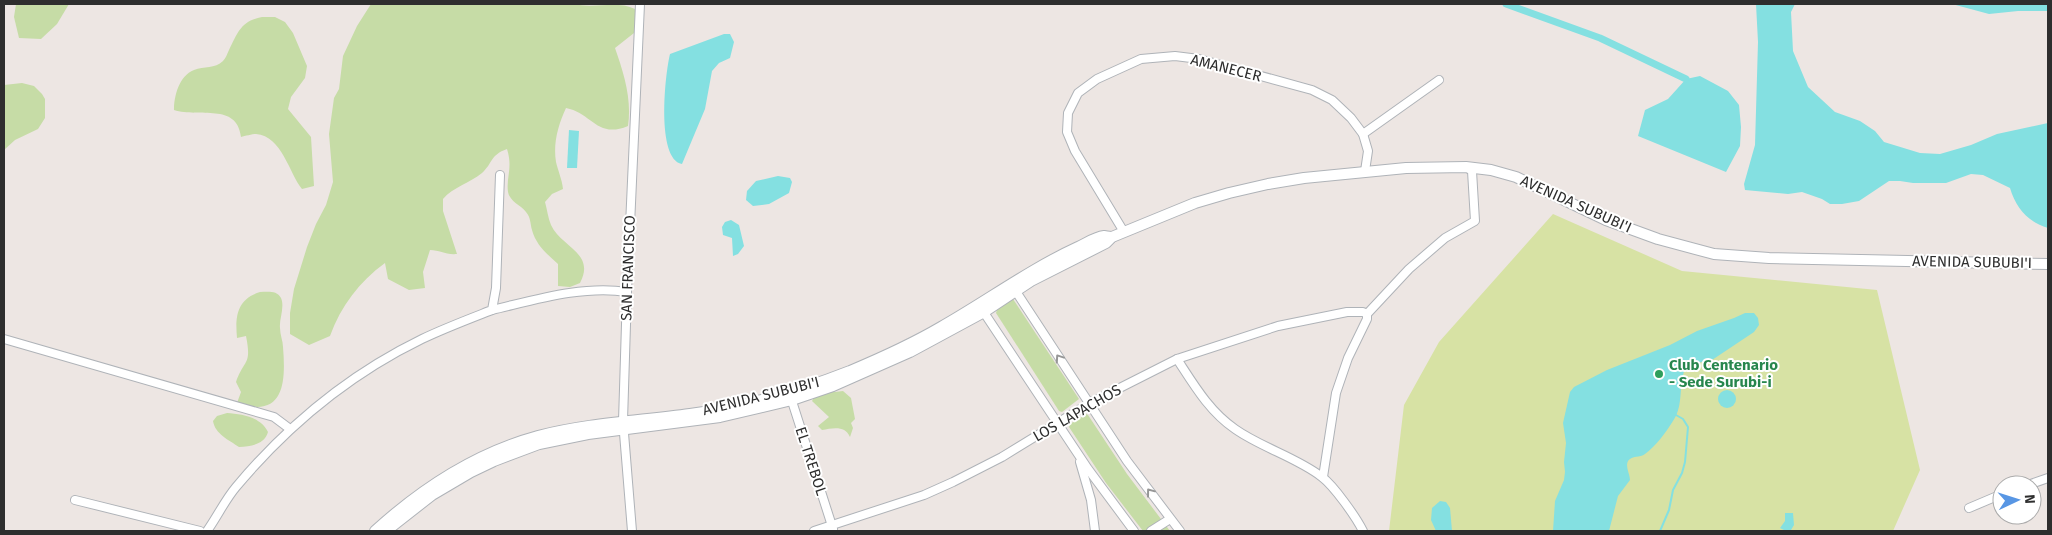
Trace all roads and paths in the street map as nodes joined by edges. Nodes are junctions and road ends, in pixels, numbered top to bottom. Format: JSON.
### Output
{"nodes":[{"id":1,"x":640,"y":4,"type":"edge"},
{"id":2,"x":1439,"y":80,"type":"dead end"},
{"id":3,"x":1363,"y":134,"type":"junction"},
{"id":4,"x":1466,"y":167,"type":"junction"},
{"id":5,"x":1366,"y":171,"type":"junction"},
{"id":6,"x":500,"y":175,"type":"dead end"},
{"id":7,"x":1124,"y":232,"type":"junction"},
{"id":8,"x":2048,"y":264,"type":"edge"},
{"id":9,"x":1013,"y":287,"type":"junction"},
{"id":10,"x":627,"y":292,"type":"junction"},
{"id":11,"x":981,"y":308,"type":"junction"},
{"id":12,"x":492,"y":310,"type":"junction"},
{"id":13,"x":1367,"y":314,"type":"junction"},
{"id":14,"x":4,"y":340,"type":"edge"},
{"id":15,"x":1177,"y":360,"type":"junction"},
{"id":16,"x":790,"y":396,"type":"junction"},
{"id":17,"x":1090,"y":403,"type":"junction"},
{"id":18,"x":1057,"y":424,"type":"junction"},
{"id":19,"x":624,"y":425,"type":"junction"},
{"id":20,"x":290,"y":429,"type":"junction"},
{"id":21,"x":1078,"y":456,"type":"junction"},
{"id":22,"x":1323,"y":478,"type":"junction"},
{"id":23,"x":1992,"y":498,"type":"edge"},
{"id":24,"x":75,"y":500,"type":"dead end"},
{"id":25,"x":1969,"y":508,"type":"dead end"},
{"id":26,"x":1170,"y":519,"type":"junction"},
{"id":27,"x":833,"y":529,"type":"edge"},
{"id":28,"x":200,"y":531,"type":"edge"},
{"id":29,"x":207,"y":531,"type":"edge"},
{"id":30,"x":374,"y":531,"type":"edge"},
{"id":31,"x":386,"y":531,"type":"edge"},
{"id":32,"x":632,"y":531,"type":"edge"},
{"id":33,"x":814,"y":531,"type":"edge"},
{"id":34,"x":1095,"y":531,"type":"edge"},
{"id":35,"x":1134,"y":531,"type":"edge"},
{"id":36,"x":1151,"y":531,"type":"edge"},
{"id":37,"x":1180,"y":531,"type":"edge"},
{"id":38,"x":1362,"y":531,"type":"edge"}],
"edges":[{"from":1,"to":10,"type":"street","name":"SAN FRANCISCO"},
{"from":2,"to":3,"type":"street"},
{"from":3,"to":5,"type":"street","name":"AMANECER"},
{"from":3,"to":7,"type":"street","name":"AMANECER"},
{"from":4,"to":5,"type":"street","name":"AVENIDA SUBUBI'I"},
{"from":4,"to":8,"type":"street","name":"AVENIDA SUBUBI'I"},
{"from":4,"to":13,"type":"street"},
{"from":5,"to":7,"type":"street","name":"AVENIDA SUBUBI'I"},
{"from":6,"to":12,"type":"street"},
{"from":7,"to":9,"type":"street","name":"AVENIDA SUBUBI'I"},
{"from":9,"to":11,"type":"street","name":"AVENIDA SUBUBI'I"},
{"from":17,"to":9,"type":"street","one_way":true},
{"from":10,"to":12,"type":"street"},
{"from":10,"to":19,"type":"street","name":"SAN FRANCISCO"},
{"from":11,"to":16,"type":"street","name":"AVENIDA SUBUBI'I"},
{"from":11,"to":18,"type":"street"},
{"from":12,"to":20,"type":"street"},
{"from":13,"to":15,"type":"street","name":"LOS LAPACHOS"},
{"from":13,"to":22,"type":"street"},
{"from":14,"to":20,"type":"street"},
{"from":15,"to":17,"type":"street","name":"LOS LAPACHOS"},
{"from":15,"to":22,"type":"street"},
{"from":16,"to":19,"type":"street","name":"AVENIDA SUBUBI'I"},
{"from":16,"to":27,"type":"street","name":"EL TREBOL"},
{"from":17,"to":18,"type":"street","name":"LOS LAPACHOS"},
{"from":26,"to":17,"type":"street","one_way":true},
{"from":18,"to":21,"type":"street"},
{"from":18,"to":27,"type":"street","name":"LOS LAPACHOS"},
{"from":19,"to":30,"type":"street","name":"AVENIDA SUBUBI'I"},
{"from":19,"to":31,"type":"street","name":"AVENIDA SUBUBI'I"},
{"from":19,"to":32,"type":"street","name":"SAN FRANCISCO"},
{"from":20,"to":29,"type":"street"},
{"from":21,"to":34,"type":"street"},
{"from":21,"to":35,"type":"street"},
{"from":22,"to":38,"type":"street"},
{"from":23,"to":25,"type":"street"},
{"from":24,"to":28,"type":"street"},
{"from":26,"to":36,"type":"street"},
{"from":26,"to":37,"type":"street"},
{"from":27,"to":33,"type":"street","name":"LOS LAPACHOS"}]}
